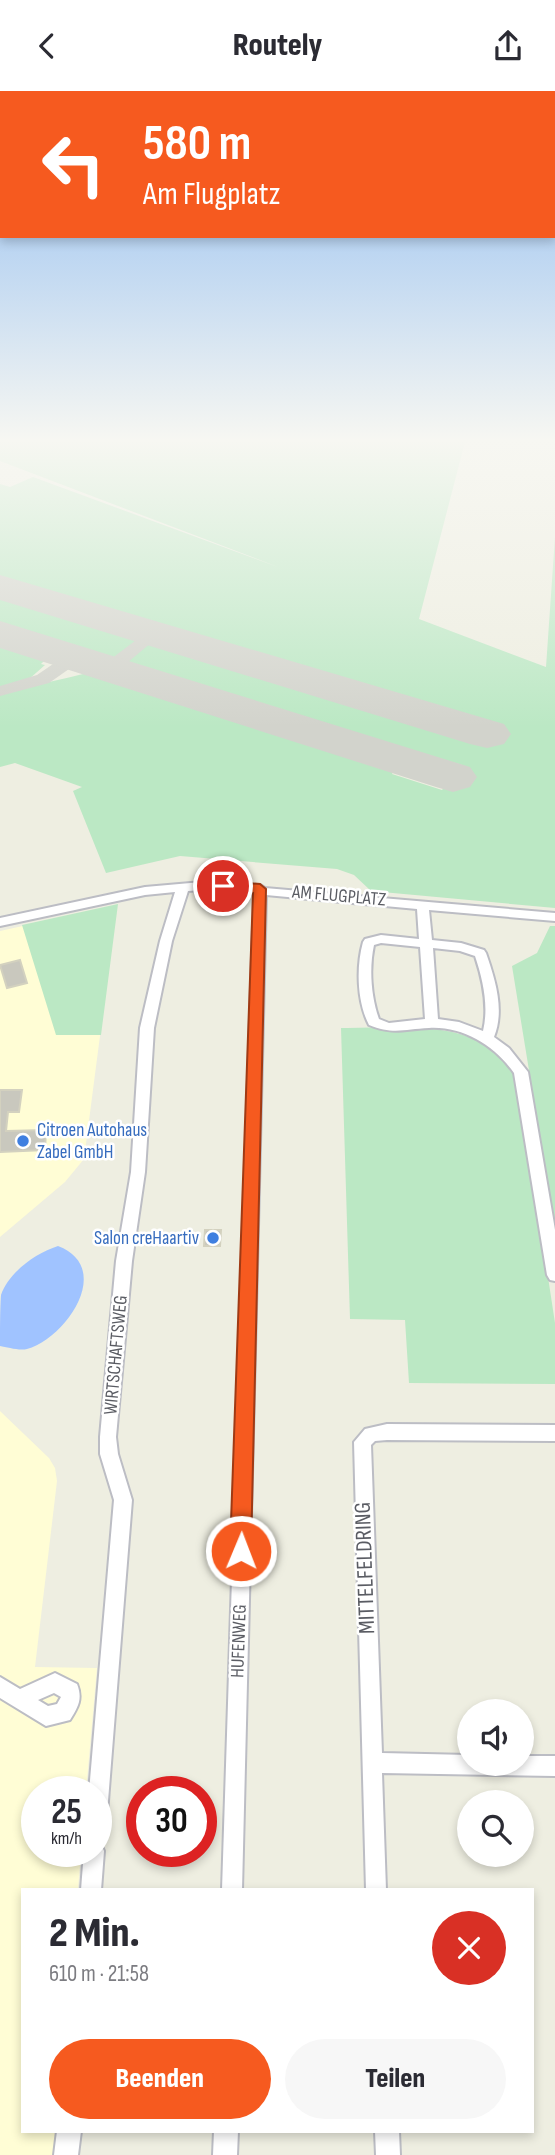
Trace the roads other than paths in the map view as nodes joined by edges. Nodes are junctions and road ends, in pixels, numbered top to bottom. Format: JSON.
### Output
{"nodes":[{"id":1,"x":183,"y":887,"type":"junction"},
{"id":2,"x":260,"y":889,"type":"junction"},
{"id":3,"x":423,"y":904,"type":"junction"},
{"id":4,"x":555,"y":917,"type":"edge"},
{"id":5,"x":0,"y":922,"type":"edge"},
{"id":6,"x":425,"y":943,"type":"junction"},
{"id":7,"x":432,"y":1024,"type":"junction"},
{"id":8,"x":487,"y":1038,"type":"junction"},
{"id":9,"x":555,"y":1275,"type":"edge"},
{"id":10,"x":555,"y":1433,"type":"edge"},
{"id":11,"x":0,"y":1687,"type":"edge"},
{"id":12,"x":19,"y":1699,"type":"dead end"},
{"id":13,"x":371,"y":1763,"type":"junction"},
{"id":14,"x":555,"y":1766,"type":"edge"},
{"id":15,"x":100,"y":1776,"type":"edge"},
{"id":16,"x":93,"y":1867,"type":"edge"},
{"id":17,"x":91,"y":1888,"type":"edge"},
{"id":18,"x":232,"y":1888,"type":"edge"},
{"id":19,"x":376,"y":1888,"type":"edge"},
{"id":20,"x":68,"y":2133,"type":"edge"},
{"id":21,"x":226,"y":2133,"type":"edge"},
{"id":22,"x":387,"y":2133,"type":"edge"},
{"id":23,"x":66,"y":2155,"type":"edge"},
{"id":24,"x":225,"y":2155,"type":"edge"},
{"id":25,"x":388,"y":2155,"type":"edge"}],
"edges":[{"from":1,"to":2,"type":"street","name":"AM FLUGPLATZ"},
{"from":1,"to":5,"type":"street","name":"AM FLUGPLATZ"},
{"from":1,"to":15,"type":"street","name":"WIRTSCHAFTSWEG"},
{"from":2,"to":3,"type":"street","name":"AM FLUGPLATZ"},
{"from":2,"to":18,"type":"street","name":"HUFENWEG"},
{"from":3,"to":4,"type":"street","name":"AM FLUGPLATZ"},
{"from":3,"to":6,"type":"street"},
{"from":6,"to":7,"type":"street"},
{"from":6,"to":7,"type":"street"},
{"from":6,"to":8,"type":"street"},
{"from":7,"to":8,"type":"street"},
{"from":8,"to":9,"type":"street"},
{"from":10,"to":13,"type":"street","name":"MITTELFELDRING"},
{"from":11,"to":12,"type":"street"},
{"from":13,"to":14,"type":"street"},
{"from":13,"to":19,"type":"street","name":"MITTELFELDRING"},
{"from":16,"to":17,"type":"street"},
{"from":20,"to":23,"type":"street"},
{"from":21,"to":24,"type":"street"},
{"from":22,"to":25,"type":"street"}]}
